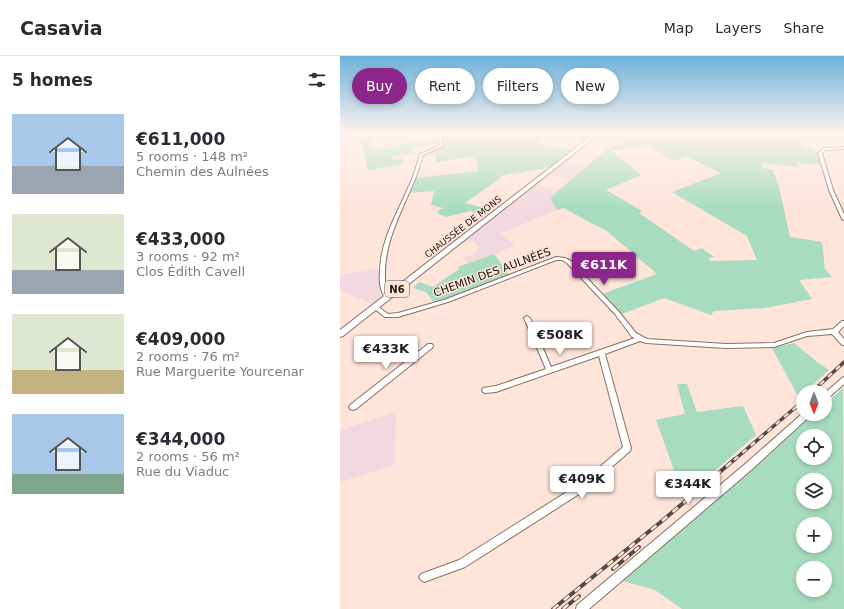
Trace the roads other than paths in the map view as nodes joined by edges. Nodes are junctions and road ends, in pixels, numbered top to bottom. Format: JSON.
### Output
{"nodes":[{"id":1,"x":421,"y":159,"type":"edge"},
{"id":2,"x":565,"y":159,"type":"edge"},
{"id":3,"x":821,"y":159,"type":"edge"},
{"id":4,"x":844,"y":219,"type":"edge"},
{"id":5,"x":387,"y":297,"type":"junction"},
{"id":6,"x":375,"y":307,"type":"junction"},
{"id":7,"x":527,"y":318,"type":"dead end"},
{"id":8,"x":844,"y":323,"type":"edge"},
{"id":9,"x":833,"y":331,"type":"junction"},
{"id":10,"x":340,"y":334,"type":"edge"},
{"id":11,"x":639,"y":339,"type":"junction"},
{"id":12,"x":844,"y":342,"type":"edge"},
{"id":13,"x":430,"y":346,"type":"dead end"},
{"id":14,"x":600,"y":352,"type":"junction"},
{"id":15,"x":549,"y":369,"type":"junction"},
{"id":16,"x":843,"y":381,"type":"edge"},
{"id":17,"x":485,"y":390,"type":"dead end"},
{"id":18,"x":832,"y":391,"type":"edge"},
{"id":19,"x":353,"y":407,"type":"dead end"},
{"id":20,"x":798,"y":421,"type":"edge"},
{"id":21,"x":424,"y":577,"type":"dead end"},
{"id":22,"x":581,"y":609,"type":"edge"}],
"edges":[{"from":1,"to":5,"type":"street"},
{"from":2,"to":5,"type":"main road","name":"CHAUSSÉE DE MONS","number":"N6"},
{"from":3,"to":4,"type":"street"},
{"from":5,"to":6,"type":"main road","name":"CHAUSSÉE DE MONS","number":"N6"},
{"from":6,"to":10,"type":"main road","name":"CHAUSSÉE DE MONS","number":"N6"},
{"from":6,"to":11,"type":"street","name":"CHEMIN DES AULNÉES"},
{"from":7,"to":15,"type":"street"},
{"from":8,"to":9,"type":"street"},
{"from":9,"to":11,"type":"street"},
{"from":9,"to":12,"type":"street"},
{"from":11,"to":14,"type":"street"},
{"from":13,"to":19,"type":"street"},
{"from":14,"to":15,"type":"street"},
{"from":14,"to":21,"type":"street"},
{"from":15,"to":17,"type":"street"},
{"from":16,"to":18,"type":"street"},
{"from":20,"to":22,"type":"street"}]}
